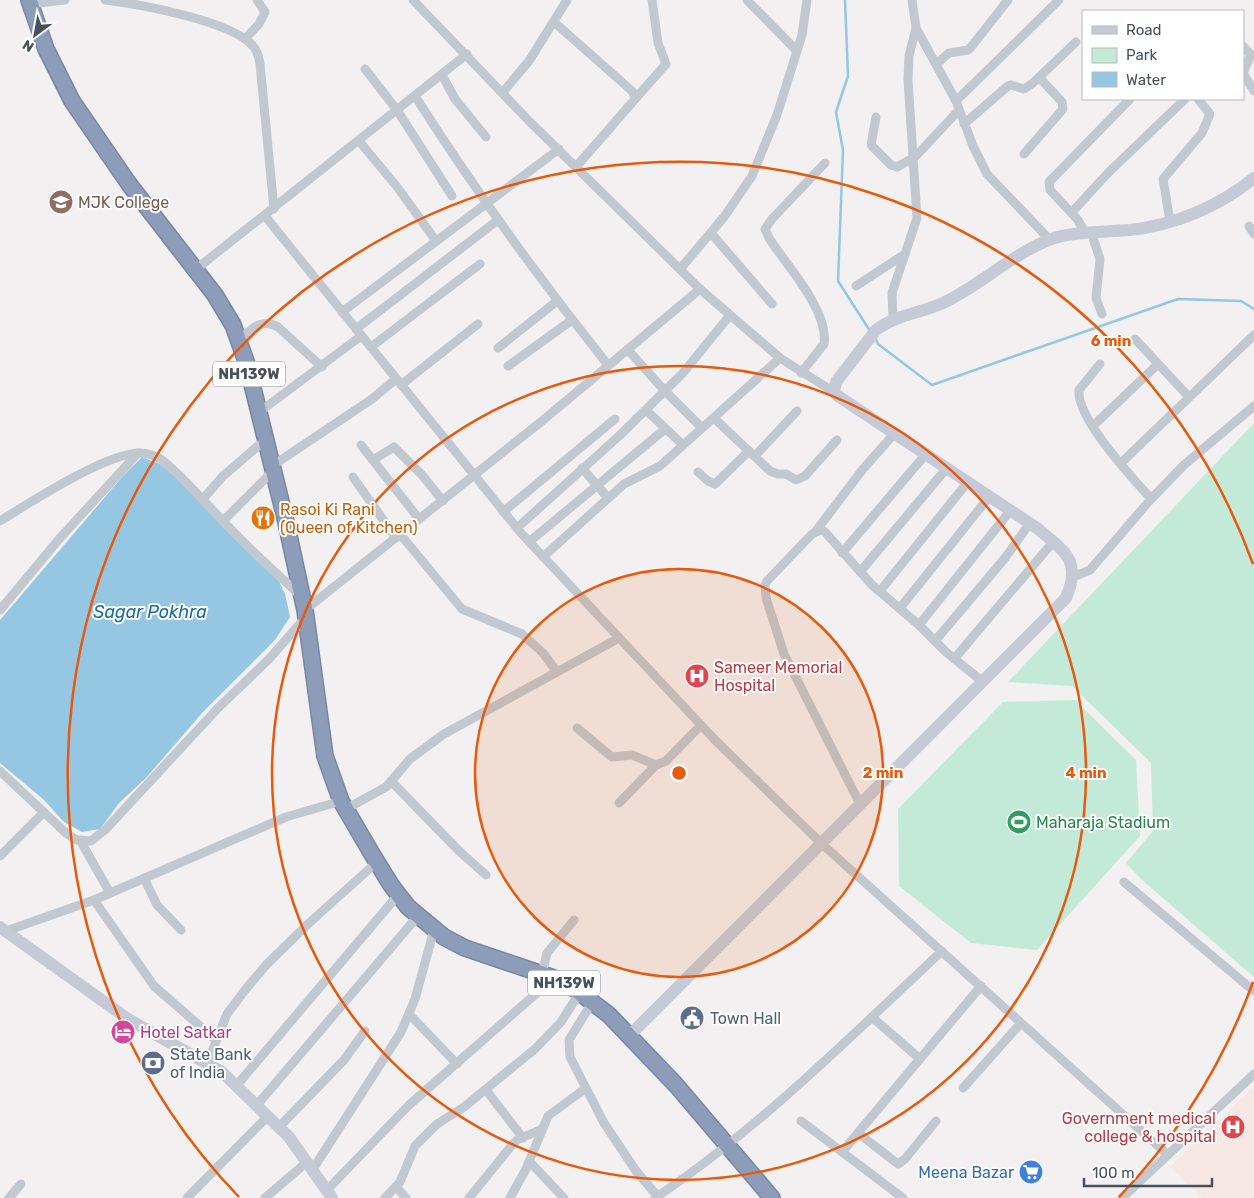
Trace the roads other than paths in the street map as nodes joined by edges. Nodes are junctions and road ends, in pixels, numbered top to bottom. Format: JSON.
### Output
{"nodes":[{"id":1,"x":66,"y":0,"type":"edge"},
{"id":2,"x":105,"y":0,"type":"edge"},
{"id":3,"x":257,"y":0,"type":"edge"},
{"id":4,"x":413,"y":0,"type":"edge"},
{"id":5,"x":567,"y":0,"type":"edge"},
{"id":6,"x":652,"y":0,"type":"edge"},
{"id":7,"x":747,"y":0,"type":"edge"},
{"id":8,"x":807,"y":0,"type":"edge"},
{"id":9,"x":912,"y":0,"type":"edge"},
{"id":10,"x":1008,"y":0,"type":"edge"},
{"id":11,"x":1059,"y":0,"type":"edge"},
{"id":12,"x":29,"y":2,"type":"edge"},
{"id":13,"x":554,"y":22,"type":"junction"},
{"id":14,"x":916,"y":28,"type":"junction"},
{"id":15,"x":245,"y":39,"type":"junction"},
{"id":16,"x":1076,"y":42,"type":"dead end"},
{"id":17,"x":1244,"y":47,"type":"edge"},
{"id":18,"x":797,"y":51,"type":"junction"},
{"id":19,"x":467,"y":54,"type":"junction"},
{"id":20,"x":936,"y":64,"type":"junction"},
{"id":21,"x":365,"y":69,"type":"dead end"},
{"id":22,"x":1244,"y":73,"type":"edge"},
{"id":23,"x":1244,"y":73,"type":"edge"},
{"id":24,"x":442,"y":74,"type":"junction"},
{"id":25,"x":1039,"y":77,"type":"junction"},
{"id":26,"x":1254,"y":91,"type":"edge"},
{"id":27,"x":503,"y":92,"type":"junction"},
{"id":28,"x":415,"y":96,"type":"junction"},
{"id":29,"x":636,"y":98,"type":"junction"},
{"id":30,"x":956,"y":100,"type":"junction"},
{"id":31,"x":1129,"y":100,"type":"edge"},
{"id":32,"x":1184,"y":100,"type":"edge"},
{"id":33,"x":1199,"y":100,"type":"edge"},
{"id":34,"x":397,"y":110,"type":"junction"},
{"id":35,"x":959,"y":110,"type":"junction"},
{"id":36,"x":876,"y":117,"type":"dead end"},
{"id":37,"x":964,"y":124,"type":"junction"},
{"id":38,"x":486,"y":138,"type":"dead end"},
{"id":39,"x":359,"y":141,"type":"junction"},
{"id":40,"x":559,"y":149,"type":"junction"},
{"id":41,"x":1024,"y":154,"type":"dead end"},
{"id":42,"x":915,"y":157,"type":"junction"},
{"id":43,"x":825,"y":163,"type":"dead end"},
{"id":44,"x":576,"y":167,"type":"junction"},
{"id":45,"x":1254,"y":178,"type":"edge"},
{"id":46,"x":452,"y":196,"type":"dead end"},
{"id":47,"x":486,"y":204,"type":"junction"},
{"id":48,"x":274,"y":209,"type":"junction"},
{"id":49,"x":1072,"y":212,"type":"junction"},
{"id":50,"x":265,"y":216,"type":"junction"},
{"id":51,"x":498,"y":220,"type":"junction"},
{"id":52,"x":1170,"y":220,"type":"junction"},
{"id":53,"x":710,"y":233,"type":"junction"},
{"id":54,"x":1088,"y":233,"type":"junction"},
{"id":55,"x":1050,"y":240,"type":"junction"},
{"id":56,"x":436,"y":241,"type":"junction"},
{"id":57,"x":906,"y":254,"type":"junction"},
{"id":58,"x":480,"y":264,"type":"dead end"},
{"id":59,"x":680,"y":269,"type":"junction"},
{"id":60,"x":195,"y":270,"type":"junction"},
{"id":61,"x":856,"y":286,"type":"dead end"},
{"id":62,"x":700,"y":289,"type":"junction"},
{"id":63,"x":557,"y":301,"type":"junction"},
{"id":64,"x":772,"y":304,"type":"dead end"},
{"id":65,"x":342,"y":312,"type":"junction"},
{"id":66,"x":1102,"y":314,"type":"dead end"},
{"id":67,"x":730,"y":315,"type":"junction"},
{"id":68,"x":572,"y":320,"type":"junction"},
{"id":69,"x":893,"y":320,"type":"junction"},
{"id":70,"x":478,"y":324,"type":"dead end"},
{"id":71,"x":359,"y":332,"type":"junction"},
{"id":72,"x":1254,"y":334,"type":"edge"},
{"id":73,"x":1135,"y":339,"type":"dead end"},
{"id":74,"x":239,"y":340,"type":"junction"},
{"id":75,"x":371,"y":348,"type":"junction"},
{"id":76,"x":498,"y":348,"type":"dead end"},
{"id":77,"x":628,"y":350,"type":"junction"},
{"id":78,"x":780,"y":358,"type":"junction"},
{"id":79,"x":1100,"y":364,"type":"dead end"},
{"id":80,"x":1158,"y":364,"type":"junction"},
{"id":81,"x":508,"y":366,"type":"dead end"},
{"id":82,"x":608,"y":366,"type":"junction"},
{"id":83,"x":322,"y":367,"type":"junction"},
{"id":84,"x":801,"y":373,"type":"junction"},
{"id":85,"x":399,"y":382,"type":"junction"},
{"id":86,"x":665,"y":391,"type":"junction"},
{"id":87,"x":834,"y":392,"type":"junction"},
{"id":88,"x":1189,"y":397,"type":"junction"},
{"id":89,"x":1254,"y":406,"type":"edge"},
{"id":90,"x":646,"y":410,"type":"junction"},
{"id":91,"x":798,"y":411,"type":"dead end"},
{"id":92,"x":258,"y":413,"type":"junction"},
{"id":93,"x":615,"y":418,"type":"dead end"},
{"id":94,"x":714,"y":418,"type":"junction"},
{"id":95,"x":1093,"y":426,"type":"junction"},
{"id":96,"x":702,"y":428,"type":"junction"},
{"id":97,"x":665,"y":429,"type":"junction"},
{"id":98,"x":894,"y":434,"type":"junction"},
{"id":99,"x":265,"y":440,"type":"junction"},
{"id":100,"x":837,"y":440,"type":"dead end"},
{"id":101,"x":361,"y":445,"type":"dead end"},
{"id":102,"x":683,"y":446,"type":"junction"},
{"id":103,"x":138,"y":453,"type":"junction"},
{"id":104,"x":752,"y":453,"type":"junction"},
{"id":105,"x":925,"y":455,"type":"junction"},
{"id":106,"x":373,"y":460,"type":"junction"},
{"id":107,"x":1121,"y":463,"type":"junction"},
{"id":108,"x":272,"y":468,"type":"junction"},
{"id":109,"x":582,"y":468,"type":"junction"},
{"id":110,"x":946,"y":469,"type":"junction"},
{"id":111,"x":698,"y":472,"type":"dead end"},
{"id":112,"x":474,"y":476,"type":"junction"},
{"id":113,"x":353,"y":477,"type":"dead end"},
{"id":114,"x":967,"y":483,"type":"junction"},
{"id":115,"x":596,"y":485,"type":"junction"},
{"id":116,"x":989,"y":497,"type":"junction"},
{"id":117,"x":608,"y":498,"type":"junction"},
{"id":118,"x":203,"y":499,"type":"junction"},
{"id":119,"x":1151,"y":499,"type":"junction"},
{"id":120,"x":443,"y":501,"type":"junction"},
{"id":121,"x":1010,"y":511,"type":"junction"},
{"id":122,"x":503,"y":512,"type":"junction"},
{"id":123,"x":419,"y":520,"type":"junction"},
{"id":124,"x":0,"y":521,"type":"edge"},
{"id":125,"x":223,"y":522,"type":"junction"},
{"id":126,"x":1030,"y":524,"type":"junction"},
{"id":127,"x":516,"y":528,"type":"junction"},
{"id":128,"x":816,"y":531,"type":"junction"},
{"id":129,"x":398,"y":536,"type":"junction"},
{"id":130,"x":529,"y":542,"type":"junction"},
{"id":131,"x":1053,"y":542,"type":"junction"},
{"id":132,"x":842,"y":553,"type":"junction"},
{"id":133,"x":543,"y":557,"type":"junction"},
{"id":134,"x":860,"y":572,"type":"junction"},
{"id":135,"x":1074,"y":578,"type":"junction"},
{"id":136,"x":880,"y":591,"type":"junction"},
{"id":137,"x":304,"y":608,"type":"junction"},
{"id":138,"x":900,"y":608,"type":"junction"},
{"id":139,"x":0,"y":610,"type":"edge"},
{"id":140,"x":920,"y":625,"type":"junction"},
{"id":141,"x":618,"y":638,"type":"junction"},
{"id":142,"x":935,"y":641,"type":"junction"},
{"id":143,"x":954,"y":659,"type":"junction"},
{"id":144,"x":557,"y":672,"type":"junction"},
{"id":145,"x":982,"y":682,"type":"junction"},
{"id":146,"x":701,"y":725,"type":"junction"},
{"id":147,"x":577,"y":728,"type":"dead end"},
{"id":148,"x":656,"y":765,"type":"junction"},
{"id":149,"x":0,"y":771,"type":"edge"},
{"id":150,"x":391,"y":781,"type":"junction"},
{"id":151,"x":619,"y":803,"type":"dead end"},
{"id":152,"x":860,"y":804,"type":"junction"},
{"id":153,"x":343,"y":805,"type":"junction"},
{"id":154,"x":44,"y":812,"type":"junction"},
{"id":155,"x":80,"y":840,"type":"junction"},
{"id":156,"x":822,"y":844,"type":"junction"},
{"id":157,"x":0,"y":856,"type":"edge"},
{"id":158,"x":377,"y":862,"type":"junction"},
{"id":159,"x":486,"y":875,"type":"dead end"},
{"id":160,"x":144,"y":878,"type":"junction"},
{"id":161,"x":1124,"y":882,"type":"dead end"},
{"id":162,"x":110,"y":893,"type":"junction"},
{"id":163,"x":398,"y":895,"type":"junction"},
{"id":164,"x":94,"y":900,"type":"junction"},
{"id":165,"x":418,"y":916,"type":"junction"},
{"id":166,"x":574,"y":920,"type":"dead end"},
{"id":167,"x":3,"y":929,"type":"edge"},
{"id":168,"x":181,"y":930,"type":"dead end"},
{"id":169,"x":434,"y":930,"type":"junction"},
{"id":170,"x":942,"y":951,"type":"junction"},
{"id":171,"x":548,"y":976,"type":"junction"},
{"id":172,"x":981,"y":986,"type":"junction"},
{"id":173,"x":1254,"y":991,"type":"edge"},
{"id":174,"x":580,"y":992,"type":"junction"},
{"id":175,"x":593,"y":1001,"type":"junction"},
{"id":176,"x":409,"y":1014,"type":"junction"},
{"id":177,"x":872,"y":1017,"type":"junction"},
{"id":178,"x":1021,"y":1023,"type":"junction"},
{"id":179,"x":365,"y":1031,"type":"dead end"},
{"id":180,"x":630,"y":1035,"type":"junction"},
{"id":181,"x":216,"y":1040,"type":"junction"},
{"id":182,"x":920,"y":1059,"type":"junction"},
{"id":183,"x":208,"y":1064,"type":"junction"},
{"id":184,"x":458,"y":1064,"type":"junction"},
{"id":185,"x":1254,"y":1074,"type":"edge"},
{"id":186,"x":237,"y":1085,"type":"junction"},
{"id":187,"x":586,"y":1088,"type":"junction"},
{"id":188,"x":963,"y":1088,"type":"dead end"},
{"id":189,"x":486,"y":1090,"type":"junction"},
{"id":190,"x":257,"y":1105,"type":"junction"},
{"id":191,"x":268,"y":1116,"type":"junction"},
{"id":192,"x":801,"y":1121,"type":"dead end"},
{"id":193,"x":936,"y":1122,"type":"dead end"},
{"id":194,"x":279,"y":1127,"type":"junction"},
{"id":195,"x":542,"y":1129,"type":"junction"},
{"id":196,"x":858,"y":1133,"type":"junction"},
{"id":197,"x":523,"y":1138,"type":"junction"},
{"id":198,"x":727,"y":1146,"type":"junction"},
{"id":199,"x":842,"y":1152,"type":"junction"},
{"id":200,"x":1168,"y":1154,"type":"junction"},
{"id":201,"x":529,"y":1162,"type":"junction"},
{"id":202,"x":310,"y":1166,"type":"junction"},
{"id":203,"x":21,"y":1184,"type":"dead end"},
{"id":204,"x":396,"y":1188,"type":"junction"},
{"id":205,"x":330,"y":1194,"type":"edge"},
{"id":206,"x":657,"y":1197,"type":"edge"},
{"id":207,"x":9,"y":1198,"type":"edge"},
{"id":208,"x":187,"y":1198,"type":"edge"},
{"id":209,"x":265,"y":1198,"type":"edge"},
{"id":210,"x":385,"y":1198,"type":"edge"},
{"id":211,"x":406,"y":1198,"type":"edge"},
{"id":212,"x":469,"y":1198,"type":"edge"},
{"id":213,"x":510,"y":1198,"type":"edge"},
{"id":214,"x":564,"y":1198,"type":"edge"},
{"id":215,"x":772,"y":1198,"type":"edge"},
{"id":216,"x":903,"y":1198,"type":"edge"},
{"id":217,"x":1122,"y":1198,"type":"edge"}],
"edges":[{"from":1,"to":12,"type":"street"},
{"from":2,"to":15,"type":"street"},
{"from":3,"to":15,"type":"street"},
{"from":4,"to":19,"type":"street"},
{"from":5,"to":13,"type":"street"},
{"from":6,"to":29,"type":"street"},
{"from":7,"to":18,"type":"street"},
{"from":8,"to":18,"type":"street"},
{"from":9,"to":14,"type":"street"},
{"from":10,"to":20,"type":"street"},
{"from":11,"to":30,"type":"street"},
{"from":12,"to":60,"type":"highway","number":"NH139W"},
{"from":13,"to":27,"type":"street"},
{"from":13,"to":29,"type":"street"},
{"from":14,"to":20,"type":"street"},
{"from":14,"to":42,"type":"street"},
{"from":15,"to":48,"type":"street"},
{"from":16,"to":25,"type":"street"},
{"from":17,"to":23,"type":"street"},
{"from":18,"to":53,"type":"street"},
{"from":19,"to":24,"type":"street"},
{"from":19,"to":27,"type":"street"},
{"from":20,"to":30,"type":"street"},
{"from":21,"to":34,"type":"street"},
{"from":22,"to":26,"type":"street"},
{"from":24,"to":28,"type":"street"},
{"from":24,"to":38,"type":"street"},
{"from":25,"to":37,"type":"street"},
{"from":25,"to":41,"type":"street"},
{"from":27,"to":40,"type":"street"},
{"from":28,"to":34,"type":"street"},
{"from":28,"to":47,"type":"street"},
{"from":29,"to":44,"type":"street"},
{"from":30,"to":35,"type":"street"},
{"from":31,"to":49,"type":"street"},
{"from":32,"to":49,"type":"street"},
{"from":33,"to":52,"type":"street"},
{"from":34,"to":39,"type":"street"},
{"from":34,"to":46,"type":"street"},
{"from":35,"to":37,"type":"street"},
{"from":35,"to":42,"type":"street"},
{"from":36,"to":42,"type":"street"},
{"from":37,"to":55,"type":"street"},
{"from":39,"to":48,"type":"street"},
{"from":39,"to":56,"type":"street"},
{"from":40,"to":44,"type":"street"},
{"from":40,"to":47,"type":"street"},
{"from":42,"to":57,"type":"street"},
{"from":43,"to":84,"type":"street"},
{"from":44,"to":59,"type":"street"},
{"from":45,"to":52,"type":"street"},
{"from":47,"to":51,"type":"street"},
{"from":47,"to":56,"type":"street"},
{"from":48,"to":50,"type":"street"},
{"from":49,"to":54,"type":"street"},
{"from":50,"to":60,"type":"street"},
{"from":50,"to":65,"type":"street"},
{"from":51,"to":63,"type":"street"},
{"from":51,"to":71,"type":"street"},
{"from":52,"to":54,"type":"street"},
{"from":53,"to":59,"type":"street"},
{"from":53,"to":64,"type":"street"},
{"from":54,"to":55,"type":"street"},
{"from":54,"to":66,"type":"street"},
{"from":55,"to":69,"type":"street"},
{"from":56,"to":65,"type":"street"},
{"from":57,"to":61,"type":"street"},
{"from":57,"to":69,"type":"street"},
{"from":58,"to":75,"type":"street"},
{"from":59,"to":62,"type":"street"},
{"from":60,"to":74,"type":"highway","number":"NH139W"},
{"from":62,"to":67,"type":"street"},
{"from":62,"to":77,"type":"street"},
{"from":63,"to":68,"type":"street"},
{"from":63,"to":76,"type":"street"},
{"from":65,"to":71,"type":"street"},
{"from":67,"to":78,"type":"street"},
{"from":67,"to":86,"type":"street"},
{"from":68,"to":81,"type":"street"},
{"from":68,"to":82,"type":"street"},
{"from":69,"to":87,"type":"street"},
{"from":70,"to":85,"type":"street"},
{"from":71,"to":75,"type":"street"},
{"from":71,"to":83,"type":"street"},
{"from":72,"to":88,"type":"street"},
{"from":73,"to":80,"type":"street"},
{"from":74,"to":83,"type":"street"},
{"from":74,"to":92,"type":"highway","number":"NH139W"},
{"from":75,"to":85,"type":"street"},
{"from":77,"to":82,"type":"street"},
{"from":77,"to":86,"type":"street"},
{"from":78,"to":84,"type":"street"},
{"from":78,"to":94,"type":"street"},
{"from":79,"to":95,"type":"street"},
{"from":80,"to":88,"type":"street"},
{"from":80,"to":95,"type":"street"},
{"from":82,"to":112,"type":"street"},
{"from":83,"to":92,"type":"street"},
{"from":84,"to":87,"type":"street"},
{"from":85,"to":108,"type":"street"},
{"from":85,"to":112,"type":"street"},
{"from":86,"to":90,"type":"street"},
{"from":86,"to":96,"type":"street"},
{"from":87,"to":98,"type":"street"},
{"from":88,"to":107,"type":"street"},
{"from":89,"to":119,"type":"street"},
{"from":90,"to":97,"type":"street"},
{"from":90,"to":109,"type":"street"},
{"from":91,"to":104,"type":"street"},
{"from":92,"to":99,"type":"highway","number":"NH139W"},
{"from":93,"to":122,"type":"street"},
{"from":94,"to":96,"type":"street"},
{"from":94,"to":104,"type":"street"},
{"from":95,"to":107,"type":"street"},
{"from":96,"to":102,"type":"street"},
{"from":97,"to":102,"type":"street"},
{"from":97,"to":115,"type":"street"},
{"from":98,"to":105,"type":"street"},
{"from":98,"to":128,"type":"street"},
{"from":99,"to":108,"type":"highway","number":"NH139W"},
{"from":99,"to":118,"type":"street"},
{"from":100,"to":104,"type":"street"},
{"from":101,"to":106,"type":"street"},
{"from":102,"to":117,"type":"street"},
{"from":103,"to":118,"type":"street"},
{"from":103,"to":124,"type":"street"},
{"from":103,"to":139,"type":"street"},
{"from":104,"to":111,"type":"street"},
{"from":105,"to":110,"type":"street"},
{"from":105,"to":132,"type":"street"},
{"from":106,"to":120,"type":"street"},
{"from":106,"to":123,"type":"street"},
{"from":107,"to":119,"type":"street"},
{"from":108,"to":125,"type":"street"},
{"from":108,"to":137,"type":"highway","number":"NH139W"},
{"from":109,"to":115,"type":"street"},
{"from":109,"to":127,"type":"street"},
{"from":110,"to":114,"type":"street"},
{"from":110,"to":134,"type":"street"},
{"from":112,"to":120,"type":"street"},
{"from":112,"to":122,"type":"street"},
{"from":113,"to":129,"type":"street"},
{"from":114,"to":116,"type":"street"},
{"from":114,"to":136,"type":"street"},
{"from":115,"to":117,"type":"street"},
{"from":115,"to":130,"type":"street"},
{"from":116,"to":121,"type":"street"},
{"from":116,"to":138,"type":"street"},
{"from":117,"to":133,"type":"street"},
{"from":118,"to":125,"type":"street"},
{"from":119,"to":135,"type":"street"},
{"from":120,"to":123,"type":"street"},
{"from":121,"to":126,"type":"street"},
{"from":121,"to":140,"type":"street"},
{"from":122,"to":127,"type":"street"},
{"from":123,"to":129,"type":"street"},
{"from":125,"to":137,"type":"street"},
{"from":126,"to":131,"type":"street"},
{"from":126,"to":142,"type":"street"},
{"from":127,"to":130,"type":"street"},
{"from":128,"to":132,"type":"street"},
{"from":128,"to":152,"type":"street"},
{"from":129,"to":137,"type":"street"},
{"from":129,"to":144,"type":"street"},
{"from":130,"to":133,"type":"street"},
{"from":131,"to":135,"type":"street"},
{"from":131,"to":143,"type":"street"},
{"from":132,"to":134,"type":"street"},
{"from":133,"to":141,"type":"street"},
{"from":134,"to":136,"type":"street"},
{"from":135,"to":145,"type":"street"},
{"from":136,"to":138,"type":"street"},
{"from":137,"to":153,"type":"highway","number":"NH139W"},
{"from":137,"to":155,"type":"street"},
{"from":138,"to":140,"type":"street"},
{"from":140,"to":142,"type":"street"},
{"from":141,"to":144,"type":"street"},
{"from":141,"to":146,"type":"street"},
{"from":142,"to":143,"type":"street"},
{"from":143,"to":145,"type":"street"},
{"from":144,"to":150,"type":"street"},
{"from":145,"to":152,"type":"street"},
{"from":146,"to":148,"type":"street"},
{"from":146,"to":156,"type":"street"},
{"from":147,"to":148,"type":"street"},
{"from":148,"to":151,"type":"street"},
{"from":149,"to":154,"type":"street"},
{"from":150,"to":153,"type":"street"},
{"from":150,"to":159,"type":"street"},
{"from":152,"to":156,"type":"street"},
{"from":153,"to":158,"type":"highway","number":"NH139W"},
{"from":153,"to":160,"type":"street"},
{"from":154,"to":155,"type":"street"},
{"from":154,"to":157,"type":"street"},
{"from":155,"to":162,"type":"street"},
{"from":156,"to":170,"type":"street"},
{"from":156,"to":180,"type":"street"},
{"from":158,"to":163,"type":"highway","number":"NH139W"},
{"from":158,"to":181,"type":"street"},
{"from":160,"to":162,"type":"street"},
{"from":160,"to":168,"type":"street"},
{"from":161,"to":173,"type":"street"},
{"from":162,"to":164,"type":"street"},
{"from":163,"to":165,"type":"highway","number":"NH139W"},
{"from":163,"to":186,"type":"street"},
{"from":164,"to":167,"type":"street"},
{"from":164,"to":181,"type":"street"},
{"from":165,"to":169,"type":"highway","number":"NH139W"},
{"from":165,"to":190,"type":"street"},
{"from":166,"to":171,"type":"street"},
{"from":167,"to":183,"type":"street"},
{"from":169,"to":171,"type":"highway","number":"NH139W"},
{"from":169,"to":176,"type":"street"},
{"from":170,"to":172,"type":"street"},
{"from":170,"to":177,"type":"street"},
{"from":171,"to":174,"type":"highway","number":"NH139W"},
{"from":171,"to":184,"type":"street"},
{"from":172,"to":178,"type":"street"},
{"from":172,"to":182,"type":"street"},
{"from":174,"to":175,"type":"highway","number":"NH139W"},
{"from":174,"to":189,"type":"street"},
{"from":175,"to":180,"type":"highway","number":"NH139W"},
{"from":175,"to":187,"type":"street"},
{"from":176,"to":184,"type":"street"},
{"from":176,"to":202,"type":"street"},
{"from":177,"to":182,"type":"street"},
{"from":177,"to":198,"type":"street"},
{"from":178,"to":188,"type":"street"},
{"from":178,"to":200,"type":"street"},
{"from":179,"to":194,"type":"street"},
{"from":180,"to":198,"type":"highway","number":"NH139W"},
{"from":181,"to":183,"type":"street"},
{"from":182,"to":196,"type":"street"},
{"from":183,"to":186,"type":"street"},
{"from":184,"to":205,"type":"street"},
{"from":185,"to":200,"type":"street"},
{"from":186,"to":190,"type":"street"},
{"from":187,"to":195,"type":"street"},
{"from":187,"to":206,"type":"street"},
{"from":189,"to":197,"type":"street"},
{"from":189,"to":204,"type":"street"},
{"from":190,"to":191,"type":"street"},
{"from":191,"to":194,"type":"street"},
{"from":191,"to":208,"type":"street"},
{"from":192,"to":199,"type":"street"},
{"from":193,"to":196,"type":"street"},
{"from":194,"to":202,"type":"street"},
{"from":195,"to":197,"type":"street"},
{"from":195,"to":201,"type":"street"},
{"from":196,"to":199,"type":"street"},
{"from":197,"to":212,"type":"street"},
{"from":198,"to":206,"type":"street"},
{"from":198,"to":215,"type":"highway","number":"NH139W"},
{"from":199,"to":216,"type":"street"},
{"from":200,"to":217,"type":"street"},
{"from":201,"to":213,"type":"street"},
{"from":201,"to":214,"type":"street"},
{"from":202,"to":205,"type":"street"},
{"from":202,"to":209,"type":"street"},
{"from":203,"to":207,"type":"street"},
{"from":204,"to":210,"type":"street"},
{"from":204,"to":211,"type":"street"}]}
